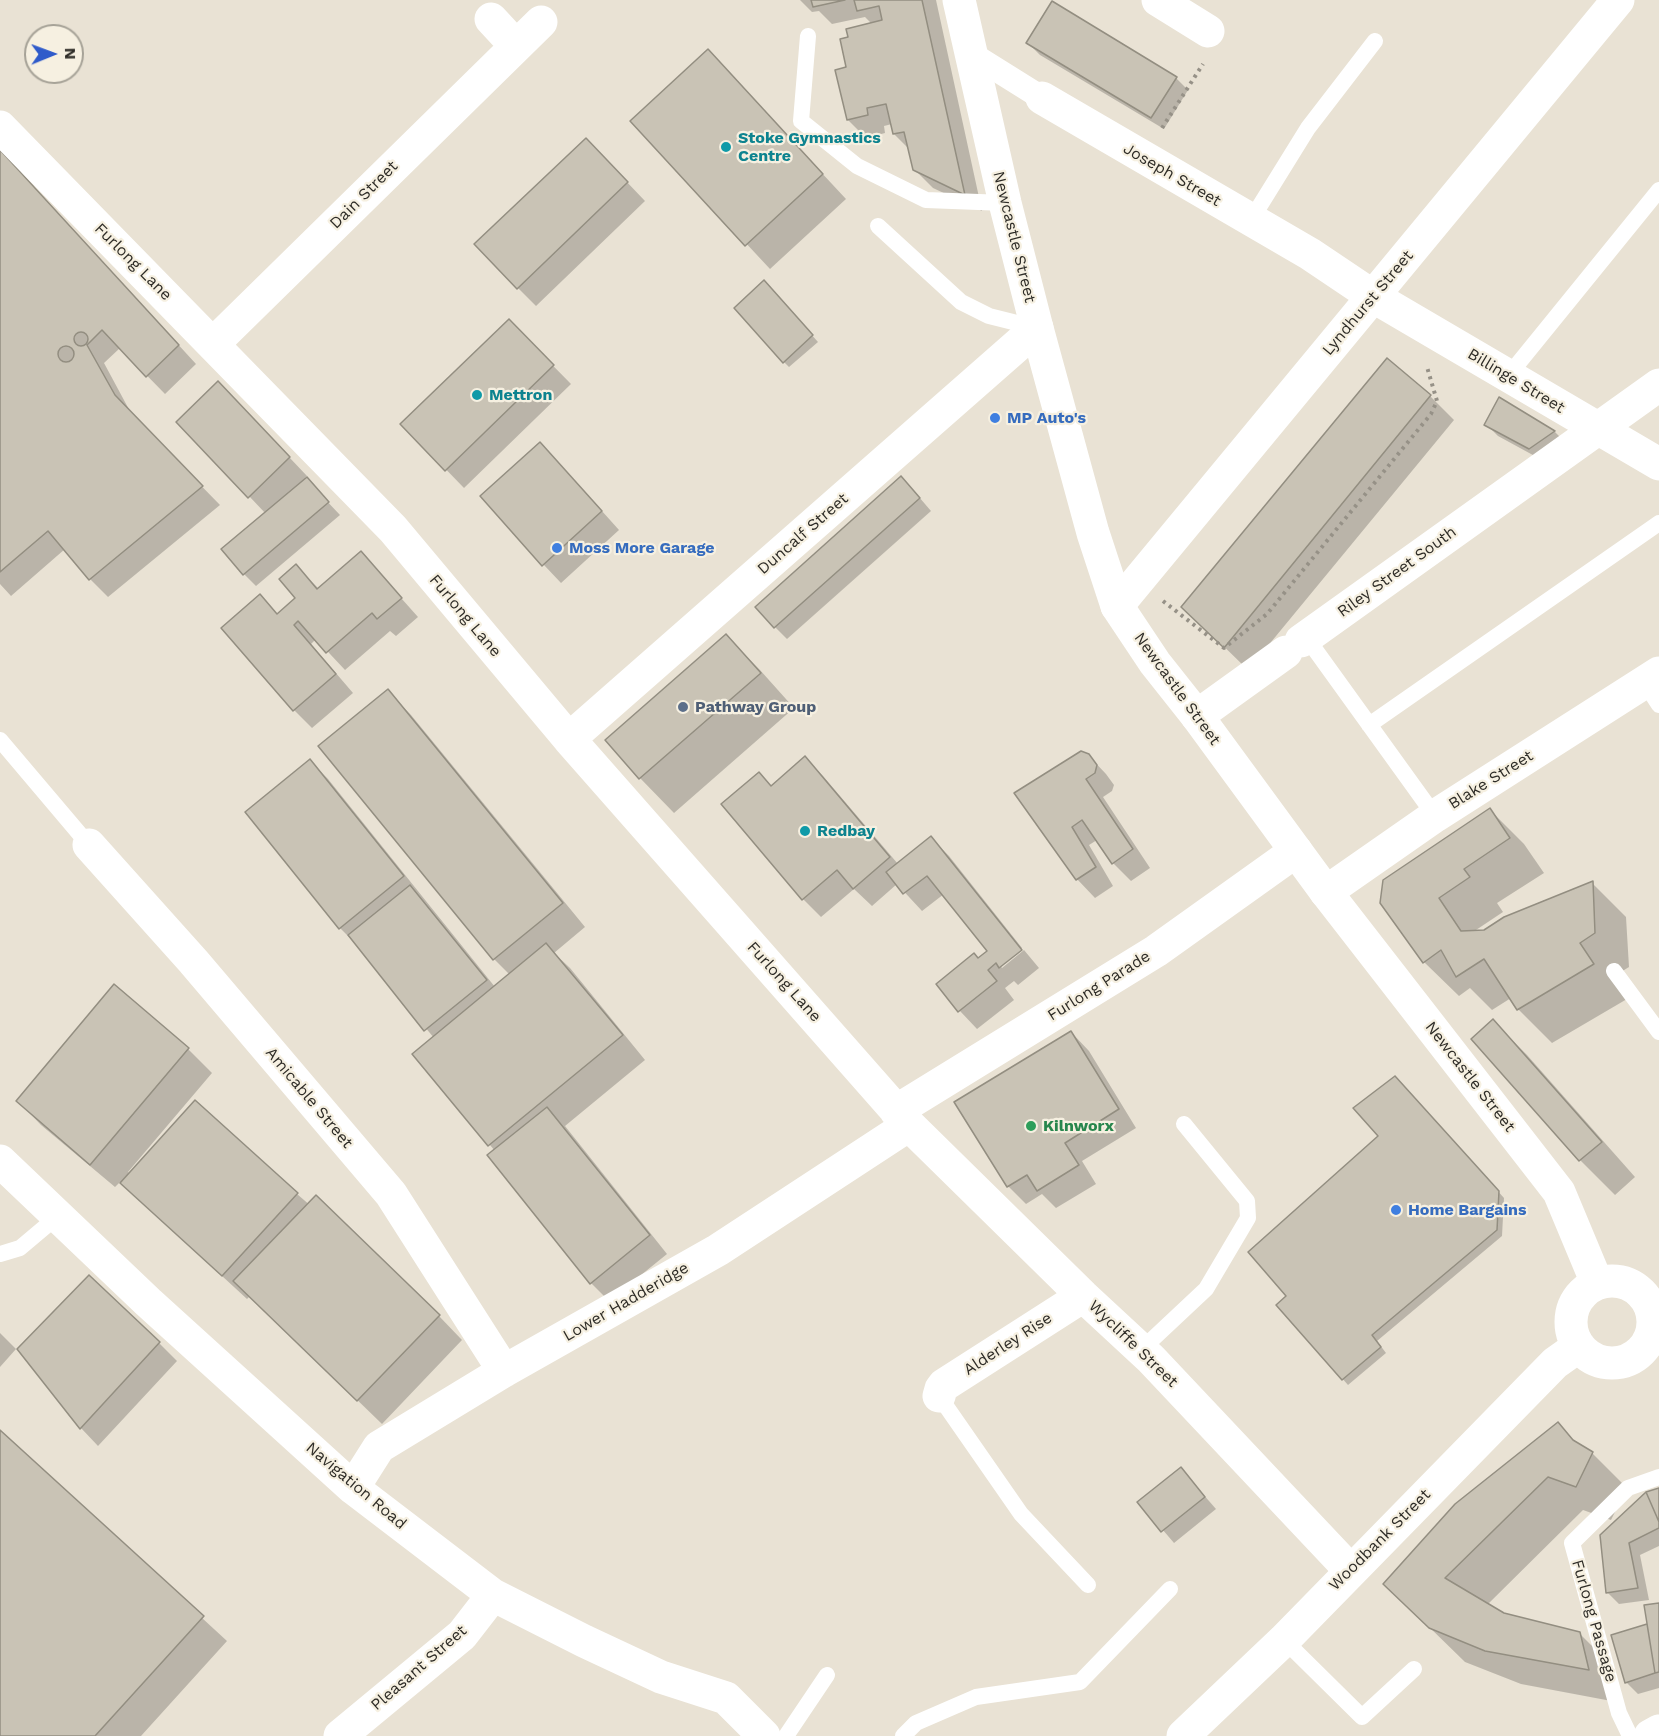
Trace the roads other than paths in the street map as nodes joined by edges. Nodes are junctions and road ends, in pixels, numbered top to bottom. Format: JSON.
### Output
{"nodes":[{"id":1,"x":959,"y":0,"type":"edge"},
{"id":2,"x":1158,"y":0,"type":"edge"},
{"id":3,"x":1618,"y":0,"type":"edge"},
{"id":4,"x":491,"y":19,"type":"dead end"},
{"id":5,"x":541,"y":22,"type":"dead end"},
{"id":6,"x":1208,"y":31,"type":"road end"},
{"id":7,"x":808,"y":36,"type":"dead end"},
{"id":8,"x":1375,"y":41,"type":"dead end"},
{"id":9,"x":516,"y":46,"type":"junction"},
{"id":10,"x":970,"y":53,"type":"junction"},
{"id":11,"x":1042,"y":98,"type":"joint"},
{"id":12,"x":0,"y":127,"type":"edge"},
{"id":13,"x":1659,"y":190,"type":"edge"},
{"id":14,"x":1005,"y":203,"type":"junction"},
{"id":15,"x":1251,"y":220,"type":"junction"},
{"id":16,"x":878,"y":226,"type":"dead end"},
{"id":17,"x":1374,"y":297,"type":"junction"},
{"id":18,"x":1037,"y":328,"type":"junction"},
{"id":19,"x":213,"y":344,"type":"junction"},
{"id":20,"x":1509,"y":376,"type":"junction"},
{"id":21,"x":1659,"y":385,"type":"edge"},
{"id":22,"x":1598,"y":429,"type":"junction"},
{"id":23,"x":1659,"y":464,"type":"edge"},
{"id":24,"x":1659,"y":523,"type":"edge"},
{"id":25,"x":1127,"y":593,"type":"junction"},
{"id":26,"x":1298,"y":644,"type":"junction"},
{"id":27,"x":1654,"y":687,"type":"edge"},
{"id":28,"x":1197,"y":716,"type":"junction"},
{"id":29,"x":1369,"y":725,"type":"junction"},
{"id":30,"x":569,"y":739,"type":"junction"},
{"id":31,"x":0,"y":740,"type":"edge"},
{"id":32,"x":1435,"y":816,"type":"junction"},
{"id":33,"x":89,"y":845,"type":"joint"},
{"id":34,"x":1296,"y":851,"type":"junction"},
{"id":35,"x":1326,"y":892,"type":"junction"},
{"id":36,"x":1614,"y":971,"type":"dead end"},
{"id":37,"x":1659,"y":1032,"type":"edge"},
{"id":38,"x":903,"y":1118,"type":"junction"},
{"id":39,"x":1184,"y":1124,"type":"dead end"},
{"id":40,"x":0,"y":1161,"type":"edge"},
{"id":41,"x":58,"y":1216,"type":"junction"},
{"id":42,"x":0,"y":1254,"type":"edge"},
{"id":43,"x":1597,"y":1283,"type":"junction"},
{"id":44,"x":1083,"y":1296,"type":"junction"},
{"id":45,"x":1579,"y":1346,"type":"junction"},
{"id":46,"x":1652,"y":1348,"type":"edge"},
{"id":47,"x":1141,"y":1350,"type":"junction"},
{"id":48,"x":504,"y":1371,"type":"junction"},
{"id":49,"x":939,"y":1396,"type":"joint"},
{"id":50,"x":1659,"y":1477,"type":"edge"},
{"id":51,"x":353,"y":1488,"type":"junction"},
{"id":52,"x":1350,"y":1570,"type":"junction"},
{"id":53,"x":1088,"y":1585,"type":"dead end"},
{"id":54,"x":1170,"y":1589,"type":"dead end"},
{"id":55,"x":493,"y":1594,"type":"junction"},
{"id":56,"x":1284,"y":1640,"type":"junction"},
{"id":57,"x":1414,"y":1669,"type":"dead end"},
{"id":58,"x":827,"y":1675,"type":"dead end"},
{"id":59,"x":1659,"y":1731,"type":"edge"},
{"id":60,"x":340,"y":1736,"type":"edge"},
{"id":61,"x":764,"y":1736,"type":"edge"},
{"id":62,"x":786,"y":1736,"type":"edge"},
{"id":63,"x":903,"y":1736,"type":"edge"},
{"id":64,"x":1183,"y":1736,"type":"edge"},
{"id":65,"x":1630,"y":1736,"type":"edge"},
{"id":66,"x":1650,"y":1736,"type":"edge"}],
"edges":[{"from":1,"to":10,"type":"street","name":"Newcastle Street"},
{"from":2,"to":6,"type":"street"},
{"from":3,"to":17,"type":"street","name":"Lyndhurst Street"},
{"from":4,"to":9,"type":"street"},
{"from":5,"to":9,"type":"street","name":"Dain Street"},
{"from":7,"to":14,"type":"lane"},
{"from":8,"to":15,"type":"lane"},
{"from":9,"to":19,"type":"street","name":"Dain Street"},
{"from":10,"to":11,"type":"street","name":"Joseph Street"},
{"from":10,"to":14,"type":"street","name":"Newcastle Street"},
{"from":11,"to":15,"type":"street","name":"Joseph Street"},
{"from":12,"to":19,"type":"street","name":"Furlong Lane"},
{"from":13,"to":20,"type":"lane"},
{"from":14,"to":18,"type":"street","name":"Newcastle Street"},
{"from":15,"to":17,"type":"street","name":"Joseph Street"},
{"from":16,"to":18,"type":"lane"},
{"from":17,"to":20,"type":"street","name":"Billinge Street"},
{"from":17,"to":25,"type":"street","name":"Lyndhurst Street"},
{"from":18,"to":25,"type":"street","name":"Newcastle Street"},
{"from":18,"to":30,"type":"street","name":"Duncalf Street"},
{"from":19,"to":30,"type":"street","name":"Furlong Lane"},
{"from":20,"to":22,"type":"street","name":"Billinge Street"},
{"from":21,"to":22,"type":"street","name":"Riley Street South"},
{"from":22,"to":23,"type":"street","name":"Billinge Street"},
{"from":22,"to":26,"type":"street","name":"Riley Street South"},
{"from":24,"to":29,"type":"lane"},
{"from":25,"to":28,"type":"street","name":"Newcastle Street"},
{"from":26,"to":28,"type":"street","name":"Riley Street South"},
{"from":26,"to":29,"type":"lane"},
{"from":27,"to":32,"type":"street","name":"Blake Street"},
{"from":28,"to":34,"type":"street","name":"Newcastle Street"},
{"from":29,"to":32,"type":"lane"},
{"from":30,"to":38,"type":"street","name":"Furlong Lane"},
{"from":31,"to":33,"type":"lane"},
{"from":32,"to":35,"type":"street","name":"Blake Street"},
{"from":33,"to":48,"type":"street","name":"Amicable Street"},
{"from":34,"to":35,"type":"street","name":"Newcastle Street"},
{"from":34,"to":38,"type":"street","name":"Furlong Parade"},
{"from":35,"to":43,"type":"street","name":"Newcastle Street"},
{"from":36,"to":37,"type":"lane"},
{"from":38,"to":44,"type":"street","name":"Wycliffe Street"},
{"from":38,"to":48,"type":"street","name":"Lower Hadderidge"},
{"from":39,"to":47,"type":"lane"},
{"from":40,"to":41,"type":"street","name":"Navigation Road"},
{"from":41,"to":42,"type":"lane"},
{"from":41,"to":51,"type":"street","name":"Navigation Road"},
{"from":43,"to":45,"type":"street"},
{"from":43,"to":46,"type":"street"},
{"from":44,"to":47,"type":"street","name":"Wycliffe Street"},
{"from":44,"to":49,"type":"street","name":"Alderley Rise"},
{"from":45,"to":46,"type":"street"},
{"from":45,"to":52,"type":"street","name":"Woodbank Street"},
{"from":47,"to":52,"type":"street","name":"Wycliffe Street"},
{"from":48,"to":51,"type":"street","name":"Lower Hadderidge"},
{"from":49,"to":53,"type":"lane"},
{"from":50,"to":65,"type":"lane","name":"Furlong Passage"},
{"from":51,"to":55,"type":"street","name":"Navigation Road"},
{"from":52,"to":56,"type":"street","name":"Woodbank Street"},
{"from":54,"to":63,"type":"lane"},
{"from":55,"to":60,"type":"street","name":"Pleasant Street"},
{"from":55,"to":61,"type":"street","name":"Navigation Road"},
{"from":56,"to":57,"type":"lane"},
{"from":56,"to":64,"type":"street","name":"Woodbank Street"},
{"from":58,"to":62,"type":"lane"},
{"from":59,"to":66,"type":"street"}]}
